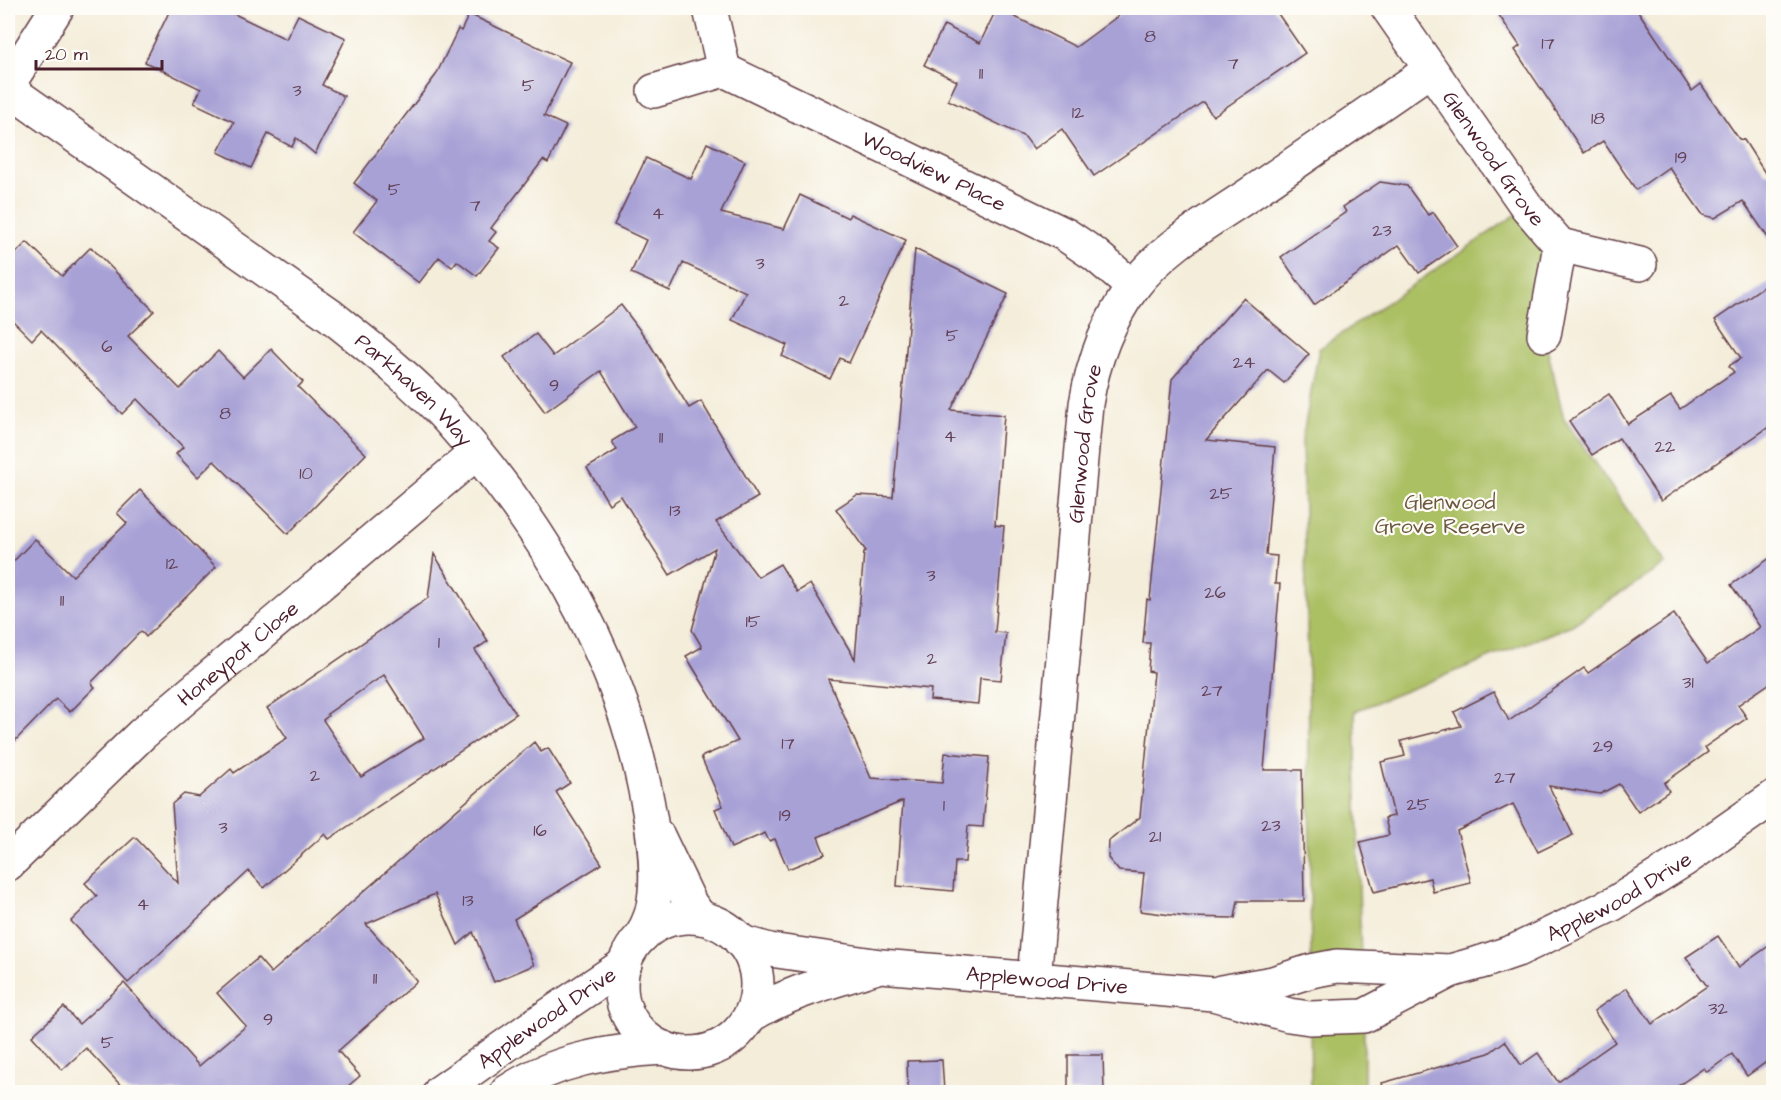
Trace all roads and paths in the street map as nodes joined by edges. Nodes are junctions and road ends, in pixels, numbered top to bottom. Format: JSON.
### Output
{"nodes":[{"id":1,"x":57,"y":8,"type":"edge"},
{"id":2,"x":1388,"y":8,"type":"edge"},
{"id":3,"x":710,"y":9,"type":"dead end"},
{"id":4,"x":724,"y":70,"type":"junction"},
{"id":5,"x":1430,"y":70,"type":"junction"},
{"id":6,"x":8,"y":85,"type":"edge"},
{"id":7,"x":8,"y":89,"type":"edge"},
{"id":8,"x":654,"y":91,"type":"dead end"},
{"id":9,"x":1560,"y":245,"type":"junction"},
{"id":10,"x":1640,"y":264,"type":"dead end"},
{"id":11,"x":1133,"y":287,"type":"junction"},
{"id":12,"x":1544,"y":335,"type":"dead end"},
{"id":13,"x":476,"y":453,"type":"junction"},
{"id":14,"x":1773,"y":797,"type":"edge"},
{"id":15,"x":652,"y":824,"type":"junction"},
{"id":16,"x":8,"y":864,"type":"edge"},
{"id":17,"x":701,"y":918,"type":"junction"},
{"id":18,"x":642,"y":936,"type":"junction"},
{"id":19,"x":741,"y":942,"type":"junction"},
{"id":20,"x":625,"y":964,"type":"junction"},
{"id":21,"x":881,"y":966,"type":"junction"},
{"id":22,"x":1450,"y":971,"type":"junction"},
{"id":23,"x":1034,"y":978,"type":"junction"},
{"id":24,"x":1213,"y":994,"type":"junction"},
{"id":25,"x":750,"y":1016,"type":"junction"},
{"id":26,"x":664,"y":1048,"type":"junction"},
{"id":27,"x":444,"y":1091,"type":"edge"},
{"id":28,"x":507,"y":1092,"type":"edge"}],
"edges":[{"from":1,"to":6,"type":"street"},
{"from":2,"to":5,"type":"street","name":"Glenwood Grove"},
{"from":3,"to":4,"type":"street"},
{"from":4,"to":8,"type":"street"},
{"from":4,"to":11,"type":"street","name":"Woodview Place"},
{"from":5,"to":9,"type":"street","name":"Glenwood Grove"},
{"from":5,"to":11,"type":"street","name":"Glenwood Grove"},
{"from":7,"to":13,"type":"street","name":"Parkhaven Way"},
{"from":9,"to":10,"type":"street","name":"Glenwood Grove"},
{"from":9,"to":12,"type":"street","name":"Glenwood Grove"},
{"from":11,"to":23,"type":"street","name":"Glenwood Grove"},
{"from":13,"to":15,"type":"street","name":"Parkhaven Way"},
{"from":13,"to":16,"type":"street","name":"Honeypot Close"},
{"from":14,"to":22,"type":"street","name":"Applewood Drive"},
{"from":15,"to":17,"type":"street","name":"Parkhaven Way"},
{"from":15,"to":18,"type":"street","name":"Parkhaven Way"},
{"from":17,"to":18,"type":"street"},
{"from":17,"to":19,"type":"street"},
{"from":18,"to":20,"type":"street"},
{"from":19,"to":21,"type":"street","name":"Applewood Drive"},
{"from":19,"to":25,"type":"street"},
{"from":20,"to":26,"type":"street"},
{"from":20,"to":27,"type":"street","name":"Applewood Drive"},
{"from":21,"to":23,"type":"street","name":"Applewood Drive"},
{"from":21,"to":25,"type":"street","name":"Applewood Drive"},
{"from":22,"to":24,"type":"street","name":"Applewood Drive"},
{"from":22,"to":24,"type":"street","name":"Applewood Drive"},
{"from":23,"to":24,"type":"street","name":"Applewood Drive"},
{"from":25,"to":26,"type":"street"},
{"from":26,"to":28,"type":"street","name":"Applewood Drive"}]}
